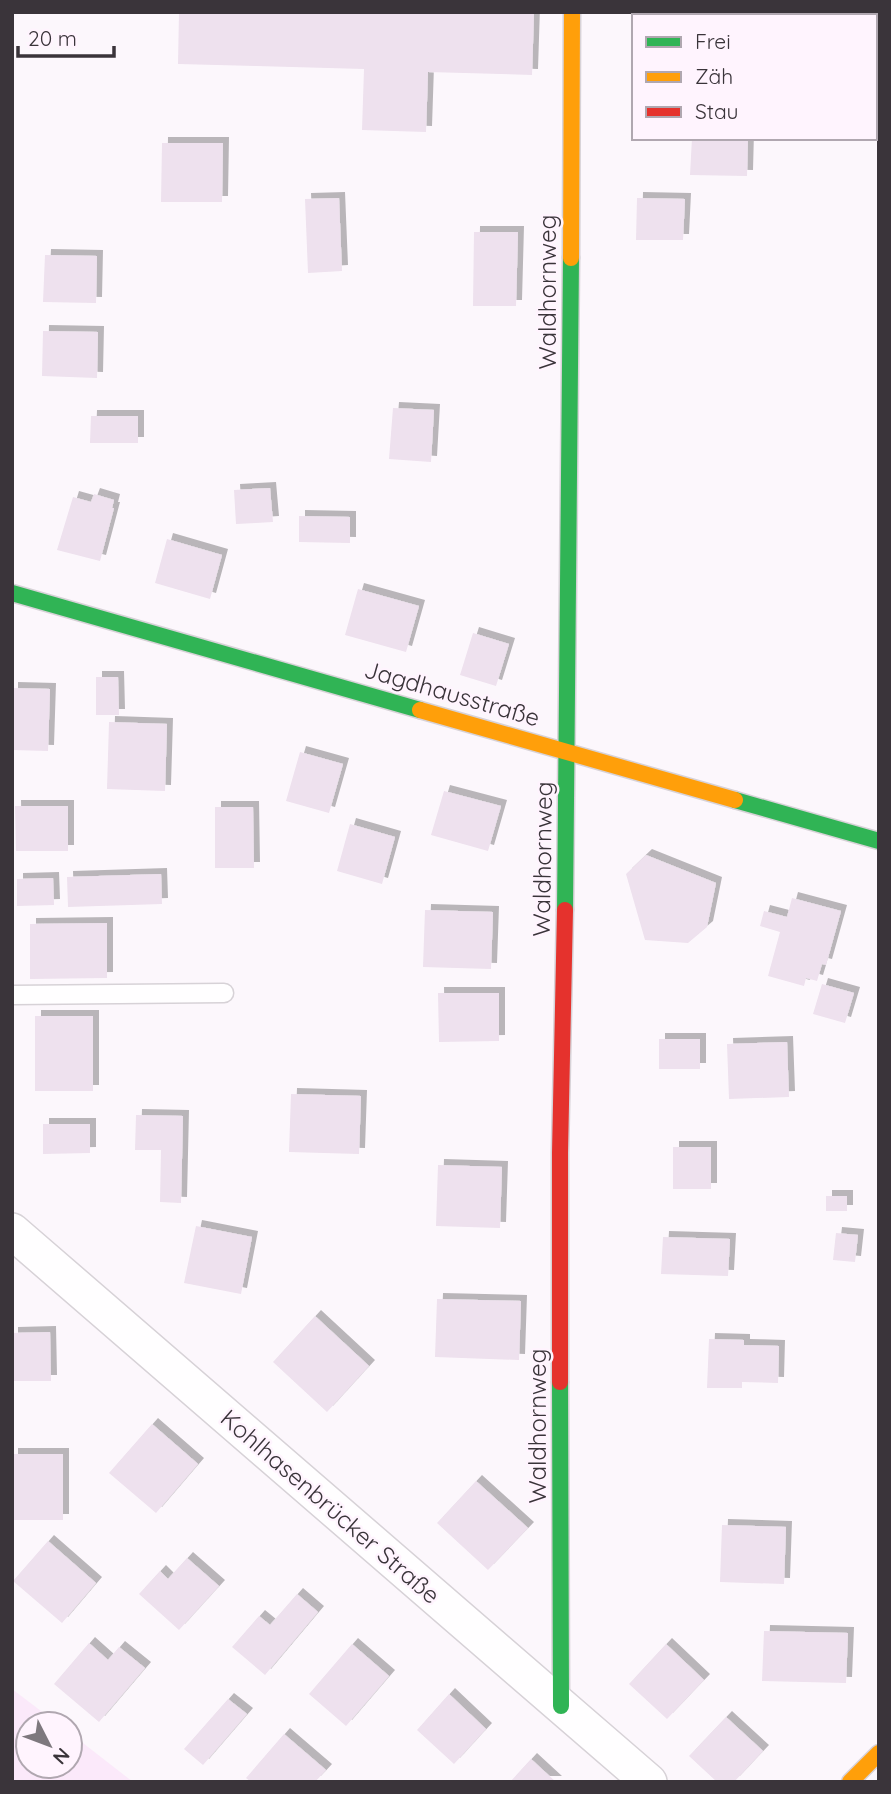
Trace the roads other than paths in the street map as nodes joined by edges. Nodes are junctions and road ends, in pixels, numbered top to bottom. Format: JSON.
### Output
{"nodes":[{"id":1,"x":572,"y":12,"type":"edge"},
{"id":2,"x":12,"y":593,"type":"edge"},
{"id":3,"x":568,"y":751,"type":"junction"},
{"id":4,"x":879,"y":841,"type":"edge"},
{"id":5,"x":223,"y":993,"type":"dead end"},
{"id":6,"x":12,"y":995,"type":"edge"},
{"id":7,"x":12,"y":1231,"type":"edge"},
{"id":8,"x":561,"y":1706,"type":"junction"},
{"id":9,"x":879,"y":1753,"type":"edge"},
{"id":10,"x":649,"y":1782,"type":"edge"},
{"id":11,"x":850,"y":1782,"type":"edge"}],
"edges":[{"from":1,"to":3,"type":"street","name":"Waldhornweg"},
{"from":2,"to":3,"type":"street","name":"Jagdhausstraße"},
{"from":3,"to":4,"type":"street","name":"Jagdhausstraße"},
{"from":3,"to":8,"type":"street","name":"Waldhornweg"},
{"from":5,"to":6,"type":"lane"},
{"from":7,"to":8,"type":"street","name":"Kohlhasenbrücker Straße"},
{"from":8,"to":10,"type":"street","name":"Kohlhasenbrücker Straße"},
{"from":9,"to":11,"type":"street"}]}
